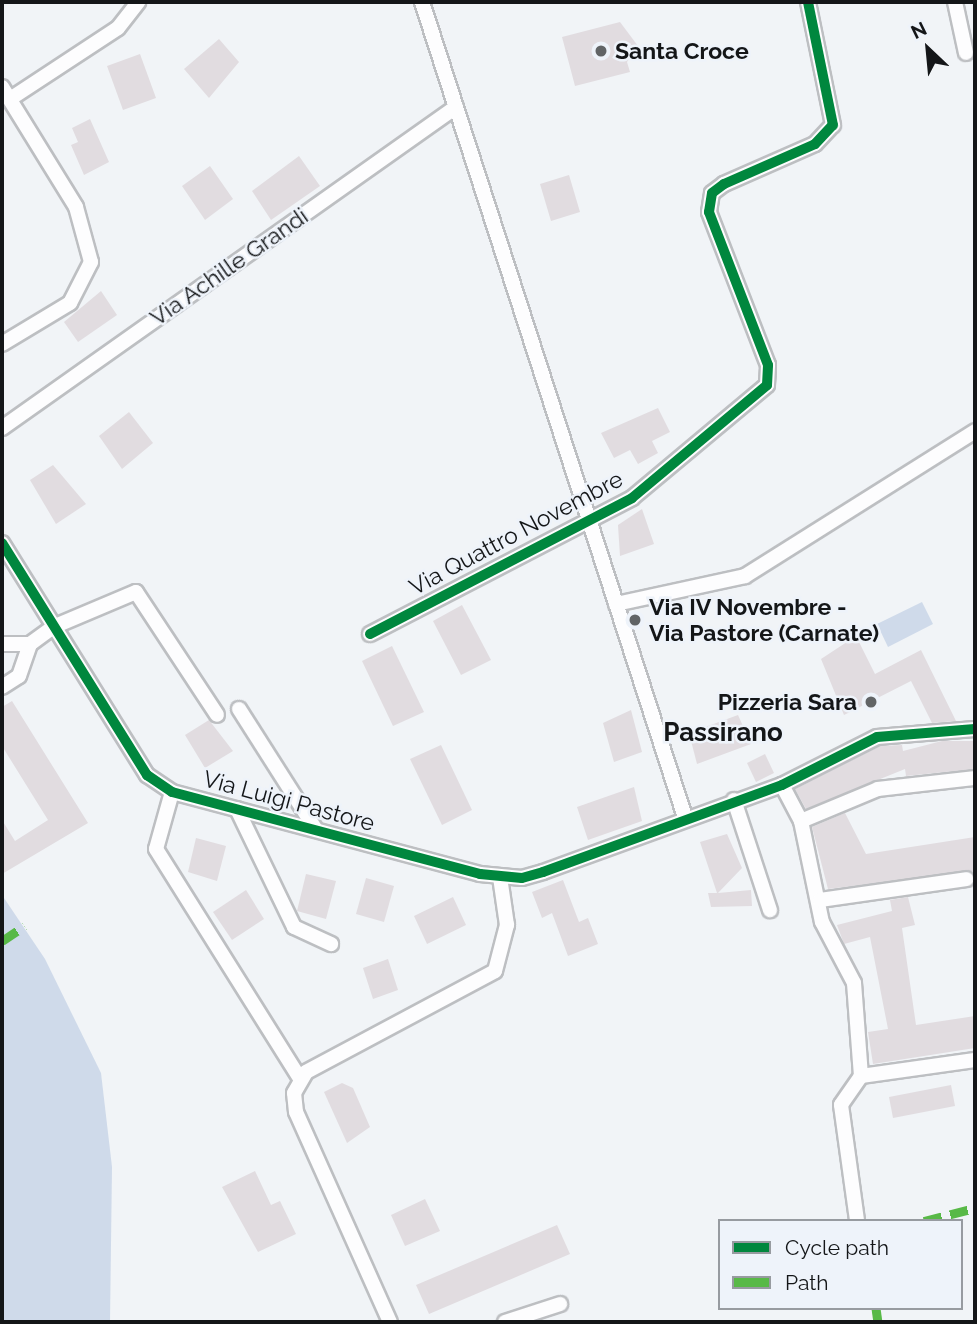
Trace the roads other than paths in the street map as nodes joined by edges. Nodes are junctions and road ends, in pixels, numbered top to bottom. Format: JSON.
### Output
{"nodes":[{"id":1,"x":138,"y":2,"type":"edge"},
{"id":2,"x":422,"y":2,"type":"edge"},
{"id":3,"x":808,"y":2,"type":"edge"},
{"id":4,"x":955,"y":2,"type":"edge"},
{"id":5,"x":965,"y":53,"type":"dead end"},
{"id":6,"x":6,"y":93,"type":"edge"},
{"id":7,"x":456,"y":107,"type":"junction"},
{"id":8,"x":2,"y":344,"type":"edge"},
{"id":9,"x":2,"y":428,"type":"edge"},
{"id":10,"x":975,"y":431,"type":"edge"},
{"id":11,"x":589,"y":519,"type":"junction"},
{"id":12,"x":2,"y":543,"type":"edge"},
{"id":13,"x":616,"y":604,"type":"junction"},
{"id":14,"x":52,"y":627,"type":"junction"},
{"id":15,"x":370,"y":634,"type":"dead end"},
{"id":16,"x":30,"y":644,"type":"junction"},
{"id":17,"x":2,"y":645,"type":"edge"},
{"id":18,"x":2,"y":687,"type":"edge"},
{"id":19,"x":239,"y":709,"type":"dead end"},
{"id":20,"x":217,"y":715,"type":"dead end"},
{"id":21,"x":975,"y":729,"type":"edge"},
{"id":22,"x":975,"y":778,"type":"edge"},
{"id":23,"x":782,"y":785,"type":"junction"},
{"id":24,"x":172,"y":792,"type":"junction"},
{"id":25,"x":734,"y":800,"type":"junction"},
{"id":26,"x":237,"y":809,"type":"junction"},
{"id":27,"x":685,"y":817,"type":"junction"},
{"id":28,"x":801,"y":821,"type":"junction"},
{"id":29,"x":316,"y":830,"type":"junction"},
{"id":30,"x":500,"y":877,"type":"junction"},
{"id":31,"x":967,"y":879,"type":"dead end"},
{"id":32,"x":820,"y":900,"type":"junction"},
{"id":33,"x":770,"y":909,"type":"dead end"},
{"id":34,"x":331,"y":944,"type":"dead end"},
{"id":35,"x":975,"y":1060,"type":"edge"},
{"id":36,"x":861,"y":1076,"type":"junction"},
{"id":37,"x":299,"y":1077,"type":"junction"},
{"id":38,"x":858,"y":1219,"type":"edge"},
{"id":39,"x":561,"y":1304,"type":"dead end"},
{"id":40,"x":390,"y":1322,"type":"edge"},
{"id":41,"x":505,"y":1322,"type":"edge"}],
"edges":[{"from":1,"to":6,"type":"street"},
{"from":2,"to":7,"type":"street","name":"Via Quattro Novembre"},
{"from":3,"to":11,"type":"street","name":"Via Quattro Novembre"},
{"from":4,"to":5,"type":"street"},
{"from":6,"to":8,"type":"street"},
{"from":7,"to":9,"type":"street","name":"Via Achille Grandi"},
{"from":7,"to":11,"type":"street","name":"Via Quattro Novembre"},
{"from":10,"to":13,"type":"street"},
{"from":11,"to":13,"type":"street","name":"Via Quattro Novembre"},
{"from":11,"to":15,"type":"street","name":"Via Quattro Novembre"},
{"from":12,"to":14,"type":"street","name":"Via Luigi Pastore"},
{"from":13,"to":27,"type":"street","name":"Via Quattro Novembre"},
{"from":14,"to":16,"type":"street"},
{"from":14,"to":20,"type":"street"},
{"from":14,"to":24,"type":"street","name":"Via Luigi Pastore"},
{"from":16,"to":17,"type":"street"},
{"from":16,"to":18,"type":"street"},
{"from":19,"to":29,"type":"street"},
{"from":21,"to":23,"type":"street","name":"Via Luigi Pastore"},
{"from":22,"to":28,"type":"street"},
{"from":23,"to":25,"type":"street","name":"Via Luigi Pastore"},
{"from":23,"to":28,"type":"street"},
{"from":24,"to":26,"type":"street","name":"Via Luigi Pastore"},
{"from":24,"to":37,"type":"street"},
{"from":25,"to":27,"type":"street","name":"Via Luigi Pastore"},
{"from":25,"to":33,"type":"street"},
{"from":26,"to":29,"type":"street","name":"Via Luigi Pastore"},
{"from":26,"to":34,"type":"street"},
{"from":27,"to":30,"type":"street","name":"Via Luigi Pastore"},
{"from":28,"to":32,"type":"street"},
{"from":29,"to":30,"type":"street","name":"Via Luigi Pastore"},
{"from":30,"to":37,"type":"street"},
{"from":31,"to":32,"type":"street"},
{"from":32,"to":36,"type":"street"},
{"from":35,"to":36,"type":"street"},
{"from":36,"to":38,"type":"street"},
{"from":37,"to":40,"type":"street"},
{"from":39,"to":41,"type":"street"}]}
